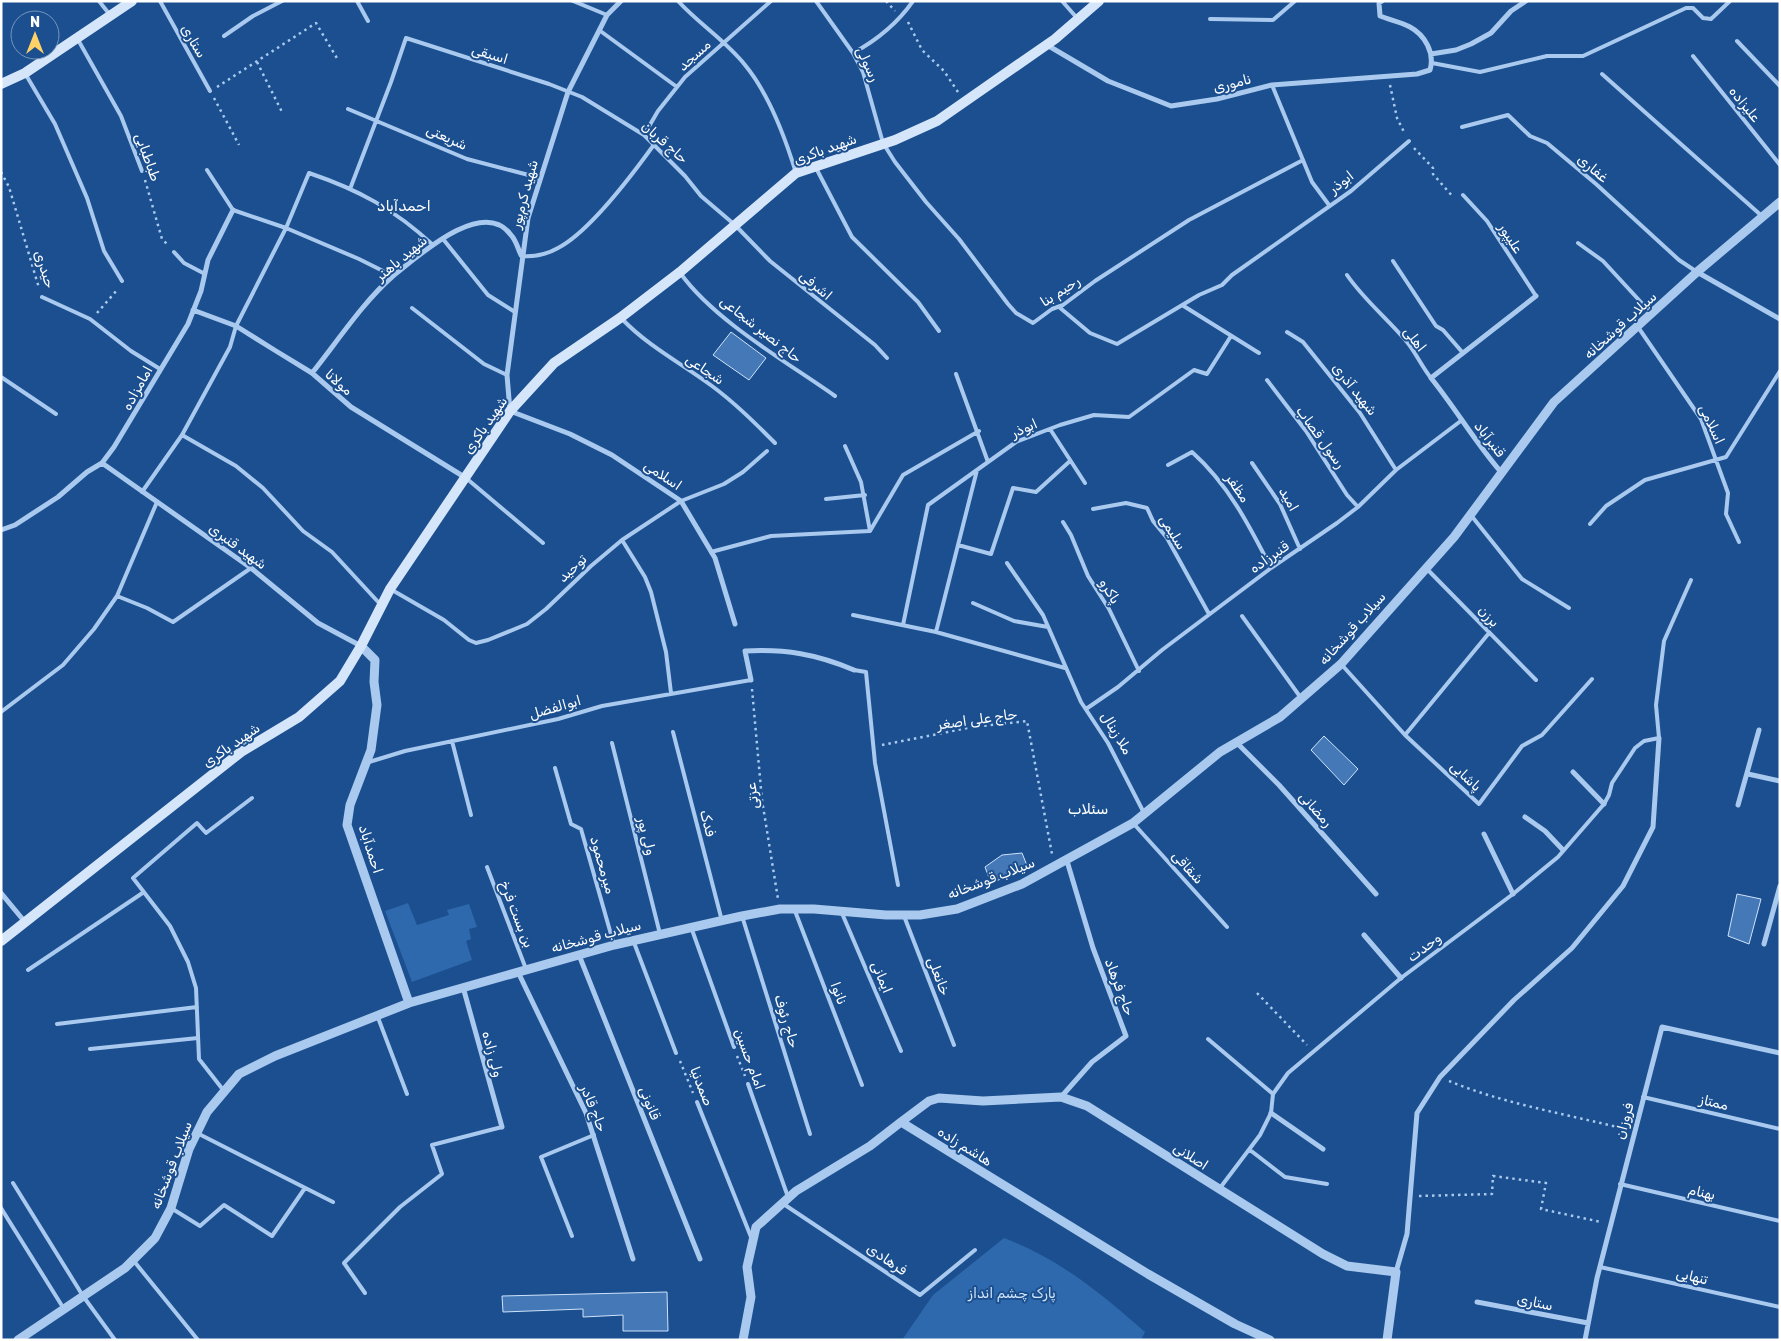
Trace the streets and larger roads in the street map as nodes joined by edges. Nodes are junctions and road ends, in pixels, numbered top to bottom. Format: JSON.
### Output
{"nodes":[{"id":1,"x":132,"y":1,"type":"edge"},
{"id":2,"x":621,"y":1,"type":"edge"},
{"id":3,"x":1099,"y":1,"type":"edge"},
{"id":4,"x":1382,"y":1,"type":"edge"},
{"id":5,"x":1526,"y":1,"type":"edge"},
{"id":6,"x":1046,"y":45,"type":"junction"},
{"id":7,"x":1431,"y":54,"type":"junction"},
{"id":8,"x":1,"y":84,"type":"edge"},
{"id":9,"x":1780,"y":202,"type":"edge"},
{"id":10,"x":233,"y":210,"type":"road end"},
{"id":11,"x":521,"y":256,"type":"junction"},
{"id":12,"x":1697,"y":272,"type":"junction"},
{"id":13,"x":1536,"y":296,"type":"road end"},
{"id":14,"x":193,"y":310,"type":"junction"},
{"id":15,"x":1780,"y":319,"type":"edge"},
{"id":16,"x":312,"y":373,"type":"junction"},
{"id":17,"x":510,"y":411,"type":"junction"},
{"id":18,"x":1462,"y":420,"type":"joint"},
{"id":19,"x":102,"y":463,"type":"junction"},
{"id":20,"x":1501,"y":472,"type":"junction"},
{"id":21,"x":466,"y":478,"type":"junction"},
{"id":22,"x":1,"y":530,"type":"edge"},
{"id":23,"x":735,"y":624,"type":"dead end"},
{"id":24,"x":361,"y":646,"type":"junction"},
{"id":25,"x":854,"y":670,"type":"road end"},
{"id":26,"x":751,"y":680,"type":"road end"},
{"id":27,"x":1759,"y":730,"type":"dead end"},
{"id":28,"x":1659,"y":738,"type":"road end"},
{"id":29,"x":1236,"y":742,"type":"junction"},
{"id":30,"x":1573,"y":772,"type":"dead end"},
{"id":31,"x":1748,"y":774,"type":"junction"},
{"id":32,"x":1780,"y":781,"type":"edge"},
{"id":33,"x":1604,"y":804,"type":"road end"},
{"id":34,"x":1738,"y":805,"type":"dead end"},
{"id":35,"x":1525,"y":817,"type":"dead end"},
{"id":36,"x":1484,"y":834,"type":"dead end"},
{"id":37,"x":1563,"y":850,"type":"road end"},
{"id":38,"x":1066,"y":861,"type":"junction"},
{"id":39,"x":1780,"y":886,"type":"edge"},
{"id":40,"x":1,"y":893,"type":"edge"},
{"id":41,"x":1376,"y":894,"type":"dead end"},
{"id":42,"x":1513,"y":894,"type":"road end"},
{"id":43,"x":25,"y":922,"type":"junction"},
{"id":44,"x":1364,"y":935,"type":"dead end"},
{"id":45,"x":1,"y":941,"type":"edge"},
{"id":46,"x":1764,"y":944,"type":"dead end"},
{"id":47,"x":579,"y":954,"type":"junction"},
{"id":48,"x":522,"y":970,"type":"junction"},
{"id":49,"x":1401,"y":978,"type":"road end"},
{"id":50,"x":463,"y":987,"type":"junction"},
{"id":51,"x":409,"y":1003,"type":"junction"},
{"id":52,"x":1780,"y":1053,"type":"edge"},
{"id":53,"x":1061,"y":1097,"type":"junction"},
{"id":54,"x":1272,"y":1113,"type":"road end"},
{"id":55,"x":901,"y":1122,"type":"junction"},
{"id":56,"x":502,"y":1127,"type":"road end"},
{"id":57,"x":1323,"y":1149,"type":"dead end"},
{"id":58,"x":633,"y":1259,"type":"dead end"},
{"id":59,"x":700,"y":1259,"type":"dead end"},
{"id":60,"x":1396,"y":1272,"type":"junction"},
{"id":61,"x":1477,"y":1302,"type":"dead end"},
{"id":62,"x":1588,"y":1323,"type":"junction"},
{"id":63,"x":18,"y":1340,"type":"edge"},
{"id":64,"x":743,"y":1340,"type":"edge"},
{"id":65,"x":1270,"y":1340,"type":"edge"},
{"id":66,"x":1387,"y":1340,"type":"edge"},
{"id":67,"x":1585,"y":1340,"type":"edge"}],
"edges":[{"from":1,"to":8,"type":"main road"},
{"from":2,"to":11,"type":"street","name":"شهید کرم‌پور"},
{"from":3,"to":6,"type":"main road","name":"شهید باکری"},
{"from":4,"to":7,"type":"street"},
{"from":5,"to":7,"type":"street"},
{"from":6,"to":7,"type":"street","name":"ناموری"},
{"from":6,"to":17,"type":"main road","name":"شهید باکری"},
{"from":9,"to":12,"type":"street","name":"سیلاب قوشخانه"},
{"from":10,"to":14,"type":"street","name":"امامزاده"},
{"from":11,"to":16,"type":"street","name":"شهید باهنر"},
{"from":11,"to":17,"type":"street","name":"شهید کرم‌پور"},
{"from":12,"to":15,"type":"street"},
{"from":12,"to":20,"type":"street","name":"سیلاب قوشخانه"},
{"from":13,"to":18,"type":"street","name":"اهلی"},
{"from":14,"to":16,"type":"street","name":"مولانا"},
{"from":14,"to":19,"type":"street","name":"امامزاده"},
{"from":16,"to":21,"type":"street","name":"مولانا"},
{"from":17,"to":21,"type":"main road","name":"شهید باکری"},
{"from":17,"to":23,"type":"street","name":"اسلامی"},
{"from":18,"to":20,"type":"street","name":"قنبرآباد"},
{"from":19,"to":22,"type":"street","name":"امامزاده"},
{"from":19,"to":24,"type":"street","name":"شهید قنبری"},
{"from":20,"to":29,"type":"street","name":"سیلاب قوشخانه"},
{"from":21,"to":24,"type":"main road","name":"شهید باکری"},
{"from":24,"to":43,"type":"main road","name":"شهید باکری"},
{"from":24,"to":51,"type":"street","name":"احمدآباد"},
{"from":25,"to":26,"type":"street"},
{"from":27,"to":31,"type":"street"},
{"from":28,"to":60,"type":"street"},
{"from":29,"to":38,"type":"street","name":"سیلاب قوشخانه"},
{"from":29,"to":41,"type":"street","name":"رمضانی"},
{"from":30,"to":33,"type":"street"},
{"from":31,"to":32,"type":"street"},
{"from":31,"to":34,"type":"street"},
{"from":35,"to":37,"type":"street"},
{"from":36,"to":42,"type":"street"},
{"from":38,"to":47,"type":"street","name":"سیلاب قوشخانه"},
{"from":38,"to":53,"type":"street","name":"حاج فرهاد"},
{"from":39,"to":46,"type":"street"},
{"from":40,"to":43,"type":"street"},
{"from":43,"to":45,"type":"main road","name":"شهید باکری"},
{"from":44,"to":49,"type":"street"},
{"from":47,"to":48,"type":"street","name":"سیلاب قوشخانه"},
{"from":47,"to":59,"type":"street","name":"قانونی"},
{"from":48,"to":50,"type":"street","name":"سیلاب قوشخانه"},
{"from":48,"to":58,"type":"street","name":"حاج قادر"},
{"from":50,"to":51,"type":"street","name":"سیلاب قوشخانه"},
{"from":50,"to":56,"type":"street","name":"ولی زاده"},
{"from":51,"to":63,"type":"street","name":"سیلاب قوشخانه"},
{"from":52,"to":62,"type":"street","name":"فروزان"},
{"from":53,"to":55,"type":"street","name":"اصلانی"},
{"from":53,"to":60,"type":"street","name":"اصلانی"},
{"from":54,"to":57,"type":"street"},
{"from":55,"to":64,"type":"street"},
{"from":55,"to":65,"type":"street","name":"هاشم زاده"},
{"from":60,"to":66,"type":"street"},
{"from":61,"to":62,"type":"street","name":"ستاری"},
{"from":62,"to":67,"type":"street","name":"فروزان"}]}
